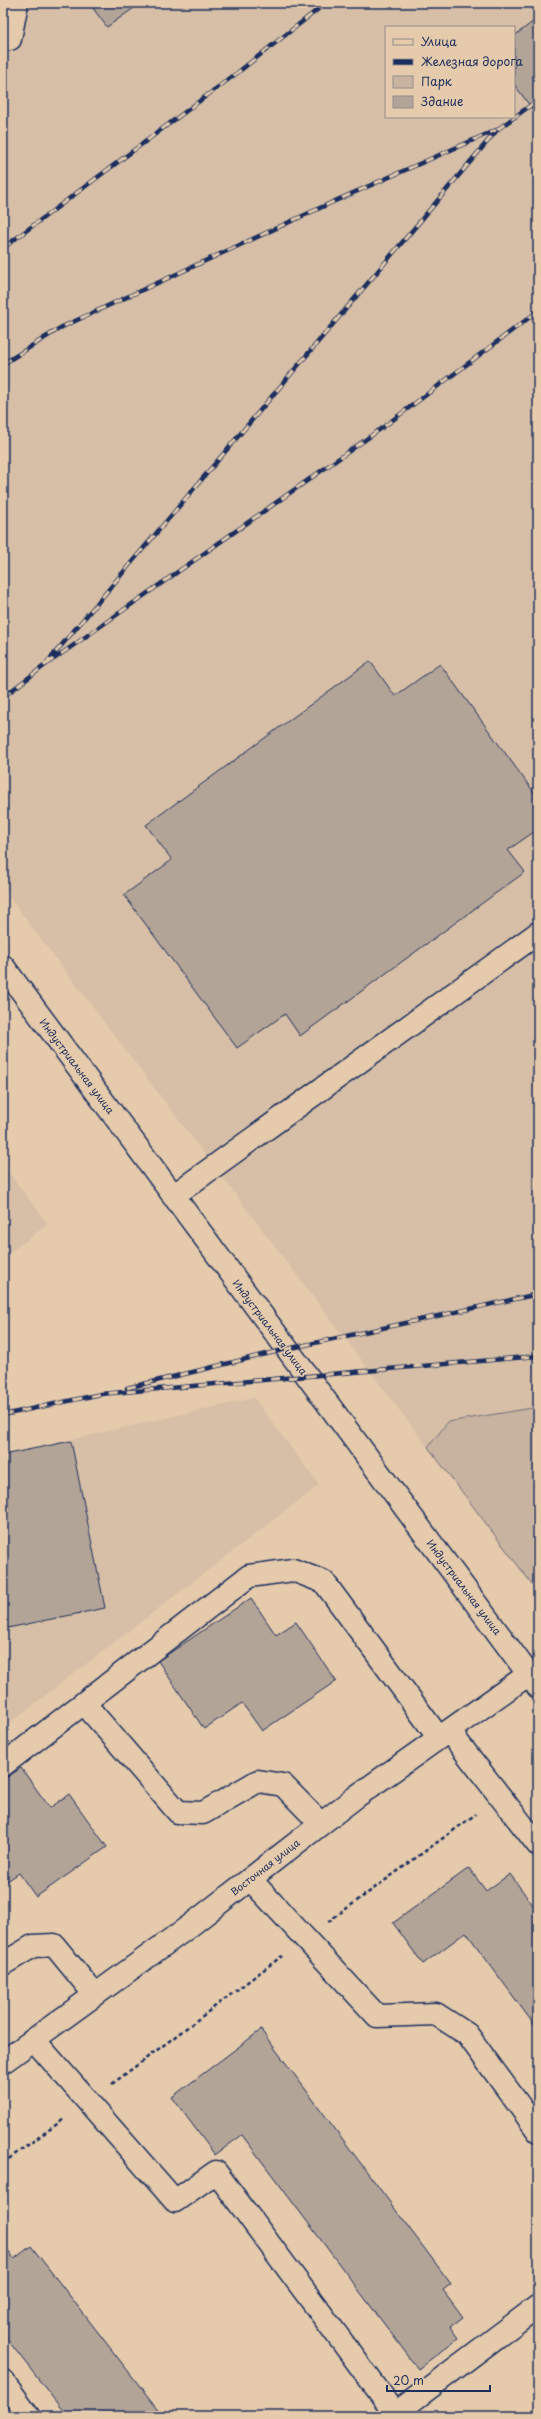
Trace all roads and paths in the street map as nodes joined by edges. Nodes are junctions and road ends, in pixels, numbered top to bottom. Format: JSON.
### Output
{"nodes":[{"id":1,"x":17,"y":3,"type":"edge"},
{"id":2,"x":10,"y":39,"type":"dead end"},
{"id":3,"x":535,"y":941,"type":"edge"},
{"id":4,"x":3,"y":966,"type":"edge"},
{"id":5,"x":173,"y":1196,"type":"junction"},
{"id":6,"x":533,"y":1680,"type":"edge"},
{"id":7,"x":84,"y":1703,"type":"junction"},
{"id":8,"x":444,"y":1734,"type":"junction"},
{"id":9,"x":3,"y":1765,"type":"edge"},
{"id":10,"x":501,"y":1796,"type":"junction"},
{"id":11,"x":321,"y":1824,"type":"junction"},
{"id":12,"x":538,"y":1846,"type":"edge"},
{"id":13,"x":250,"y":1879,"type":"junction"},
{"id":14,"x":305,"y":1938,"type":"junction"},
{"id":15,"x":3,"y":1964,"type":"edge"},
{"id":16,"x":96,"y":1995,"type":"junction"},
{"id":17,"x":34,"y":2040,"type":"junction"},
{"id":18,"x":3,"y":2062,"type":"edge"},
{"id":19,"x":88,"y":2102,"type":"junction"},
{"id":20,"x":538,"y":2131,"type":"edge"},
{"id":21,"x":3,"y":2163,"type":"edge"},
{"id":22,"x":538,"y":2306,"type":"edge"},
{"id":23,"x":3,"y":2381,"type":"edge"},
{"id":24,"x":394,"y":2415,"type":"edge"},
{"id":25,"x":29,"y":2416,"type":"edge"}],
"edges":[{"from":1,"to":2,"type":"street"},
{"from":3,"to":5,"type":"street"},
{"from":4,"to":5,"type":"street","name":"Индустриальная улица"},
{"from":5,"to":6,"type":"street","name":"Индустриальная улица"},
{"from":6,"to":8,"type":"street","name":"Восточная улица"},
{"from":7,"to":8,"type":"street"},
{"from":7,"to":9,"type":"street"},
{"from":7,"to":11,"type":"street"},
{"from":8,"to":10,"type":"street"},
{"from":8,"to":11,"type":"street","name":"Восточная улица"},
{"from":10,"to":12,"type":"street"},
{"from":10,"to":14,"type":"path"},
{"from":11,"to":13,"type":"street","name":"Восточная улица"},
{"from":13,"to":14,"type":"street"},
{"from":13,"to":16,"type":"street","name":"Восточная улица"},
{"from":14,"to":19,"type":"path"},
{"from":14,"to":20,"type":"street"},
{"from":15,"to":16,"type":"street"},
{"from":16,"to":17,"type":"street","name":"Восточная улица"},
{"from":17,"to":18,"type":"street","name":"Восточная улица"},
{"from":17,"to":19,"type":"street"},
{"from":19,"to":21,"type":"path"},
{"from":19,"to":24,"type":"street"},
{"from":22,"to":24,"type":"street"},
{"from":23,"to":25,"type":"street"}]}
